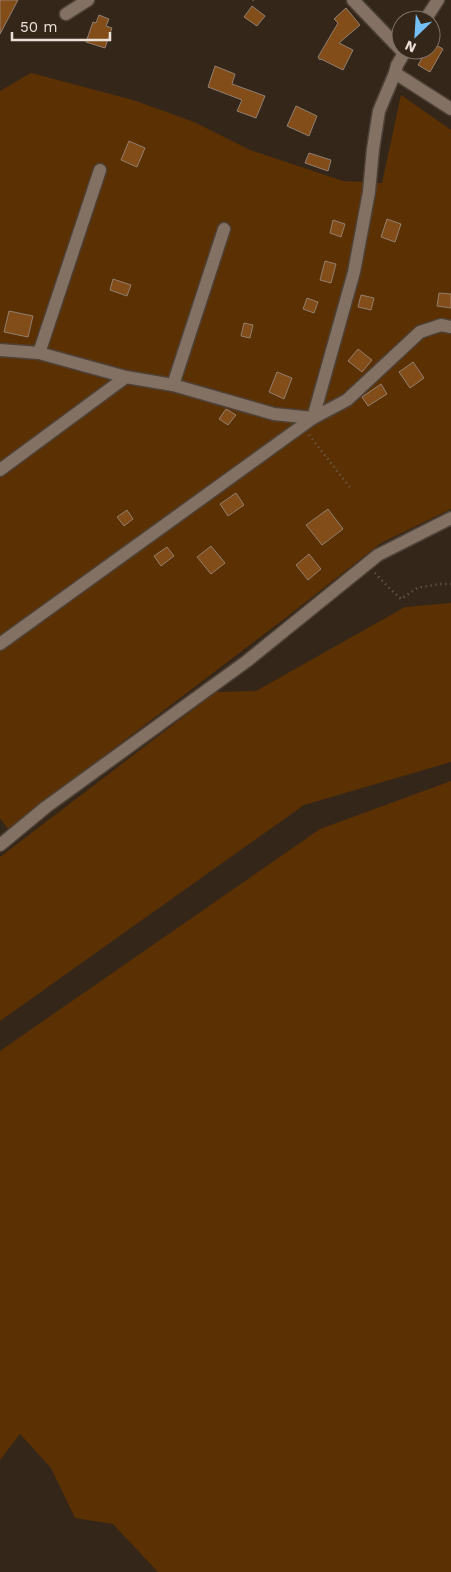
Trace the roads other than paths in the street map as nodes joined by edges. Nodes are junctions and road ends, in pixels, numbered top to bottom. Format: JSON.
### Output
{"nodes":[{"id":1,"x":88,"y":0,"type":"edge"},
{"id":2,"x":353,"y":0,"type":"edge"},
{"id":3,"x":66,"y":14,"type":"dead end"},
{"id":4,"x":391,"y":39,"type":"edge"},
{"id":5,"x":399,"y":60,"type":"edge"},
{"id":6,"x":396,"y":74,"type":"junction"},
{"id":7,"x":451,"y":109,"type":"edge"},
{"id":8,"x":100,"y":170,"type":"dead end"},
{"id":9,"x":224,"y":229,"type":"dead end"},
{"id":10,"x":451,"y":327,"type":"edge"},
{"id":11,"x":0,"y":350,"type":"edge"},
{"id":12,"x":39,"y":353,"type":"junction"},
{"id":13,"x":126,"y":377,"type":"junction"},
{"id":14,"x":172,"y":384,"type":"junction"},
{"id":15,"x":313,"y":418,"type":"junction"},
{"id":16,"x":0,"y":470,"type":"edge"},
{"id":17,"x":451,"y":518,"type":"edge"},
{"id":18,"x":0,"y":644,"type":"edge"},
{"id":19,"x":0,"y":845,"type":"edge"}],
"edges":[{"from":1,"to":3,"type":"street"},
{"from":2,"to":4,"type":"street"},
{"from":5,"to":6,"type":"street"},
{"from":6,"to":7,"type":"street"},
{"from":6,"to":15,"type":"street"},
{"from":8,"to":12,"type":"street"},
{"from":9,"to":14,"type":"street"},
{"from":10,"to":15,"type":"street"},
{"from":11,"to":12,"type":"street"},
{"from":12,"to":13,"type":"street"},
{"from":13,"to":14,"type":"street"},
{"from":13,"to":16,"type":"street"},
{"from":14,"to":15,"type":"street"},
{"from":15,"to":18,"type":"street"},
{"from":17,"to":19,"type":"street"}]}
